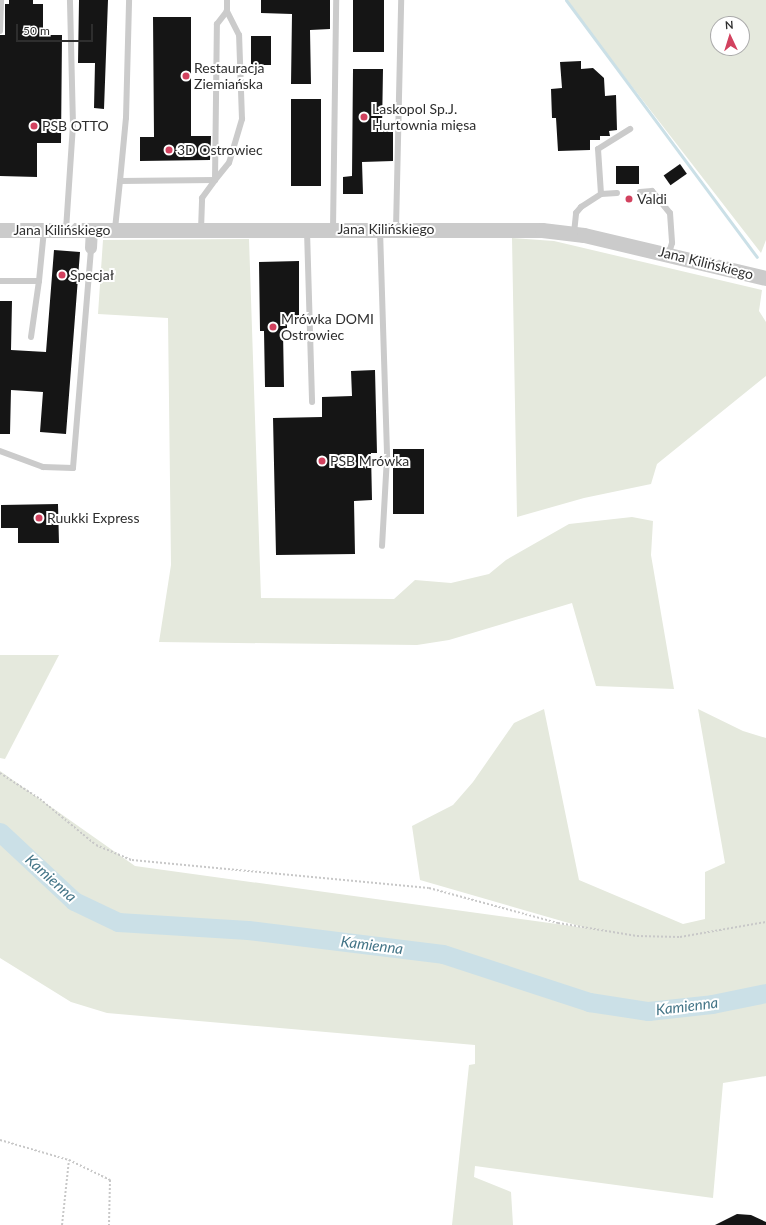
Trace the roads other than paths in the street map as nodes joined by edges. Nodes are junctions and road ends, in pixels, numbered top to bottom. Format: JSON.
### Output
{"nodes":[{"id":1,"x":1,"y":0,"type":"edge"},
{"id":2,"x":70,"y":0,"type":"edge"},
{"id":3,"x":129,"y":0,"type":"edge"},
{"id":4,"x":227,"y":0,"type":"edge"},
{"id":5,"x":336,"y":0,"type":"edge"},
{"id":6,"x":401,"y":0,"type":"edge"},
{"id":7,"x":227,"y":11,"type":"junction"},
{"id":8,"x":0,"y":31,"type":"edge"},
{"id":9,"x":630,"y":129,"type":"dead end"},
{"id":10,"x":215,"y":180,"type":"junction"},
{"id":11,"x":120,"y":181,"type":"junction"},
{"id":12,"x":640,"y":192,"type":"dead end"},
{"id":13,"x":617,"y":193,"type":"dead end"},
{"id":14,"x":600,"y":194,"type":"junction"},
{"id":15,"x":92,"y":229,"type":"junction"},
{"id":16,"x":307,"y":229,"type":"junction"},
{"id":17,"x":332,"y":229,"type":"junction"},
{"id":18,"x":380,"y":229,"type":"junction"},
{"id":19,"x":396,"y":229,"type":"junction"},
{"id":20,"x":0,"y":230,"type":"edge"},
{"id":21,"x":44,"y":230,"type":"junction"},
{"id":22,"x":66,"y":230,"type":"junction"},
{"id":23,"x":115,"y":230,"type":"junction"},
{"id":24,"x":201,"y":230,"type":"junction"},
{"id":25,"x":574,"y":233,"type":"junction"},
{"id":26,"x":91,"y":248,"type":"joint"},
{"id":27,"x":669,"y":253,"type":"junction"},
{"id":28,"x":766,"y":278,"type":"edge"},
{"id":29,"x":0,"y":281,"type":"edge"},
{"id":30,"x":39,"y":281,"type":"junction"},
{"id":31,"x":32,"y":337,"type":"dead end"},
{"id":32,"x":312,"y":402,"type":"dead end"},
{"id":33,"x":0,"y":451,"type":"edge"},
{"id":34,"x":382,"y":546,"type":"dead end"}],
"edges":[{"from":1,"to":8,"type":"lane"},
{"from":2,"to":22,"type":"lane"},
{"from":3,"to":11,"type":"lane"},
{"from":4,"to":7,"type":"lane"},
{"from":5,"to":17,"type":"lane"},
{"from":6,"to":19,"type":"lane"},
{"from":7,"to":10,"type":"lane"},
{"from":7,"to":10,"type":"lane"},
{"from":9,"to":14,"type":"lane"},
{"from":10,"to":11,"type":"lane"},
{"from":10,"to":24,"type":"lane"},
{"from":11,"to":23,"type":"lane"},
{"from":12,"to":27,"type":"lane"},
{"from":13,"to":14,"type":"lane"},
{"from":14,"to":25,"type":"lane"},
{"from":15,"to":22,"type":"street","name":"Jana Kilińskiego"},
{"from":15,"to":23,"type":"street","name":"Jana Kilińskiego"},
{"from":15,"to":26,"type":"street"},
{"from":16,"to":17,"type":"street","name":"Jana Kilińskiego"},
{"from":16,"to":24,"type":"street","name":"Jana Kilińskiego"},
{"from":16,"to":32,"type":"lane"},
{"from":17,"to":18,"type":"street","name":"Jana Kilińskiego"},
{"from":18,"to":19,"type":"street","name":"Jana Kilińskiego"},
{"from":18,"to":34,"type":"lane"},
{"from":19,"to":25,"type":"street","name":"Jana Kilińskiego"},
{"from":20,"to":21,"type":"street","name":"Jana Kilińskiego"},
{"from":21,"to":22,"type":"street","name":"Jana Kilińskiego"},
{"from":21,"to":30,"type":"lane"},
{"from":23,"to":24,"type":"street","name":"Jana Kilińskiego"},
{"from":25,"to":27,"type":"street","name":"Jana Kilińskiego"},
{"from":26,"to":33,"type":"lane"},
{"from":27,"to":28,"type":"street","name":"Jana Kilińskiego"},
{"from":29,"to":30,"type":"lane"},
{"from":30,"to":31,"type":"lane"}]}
